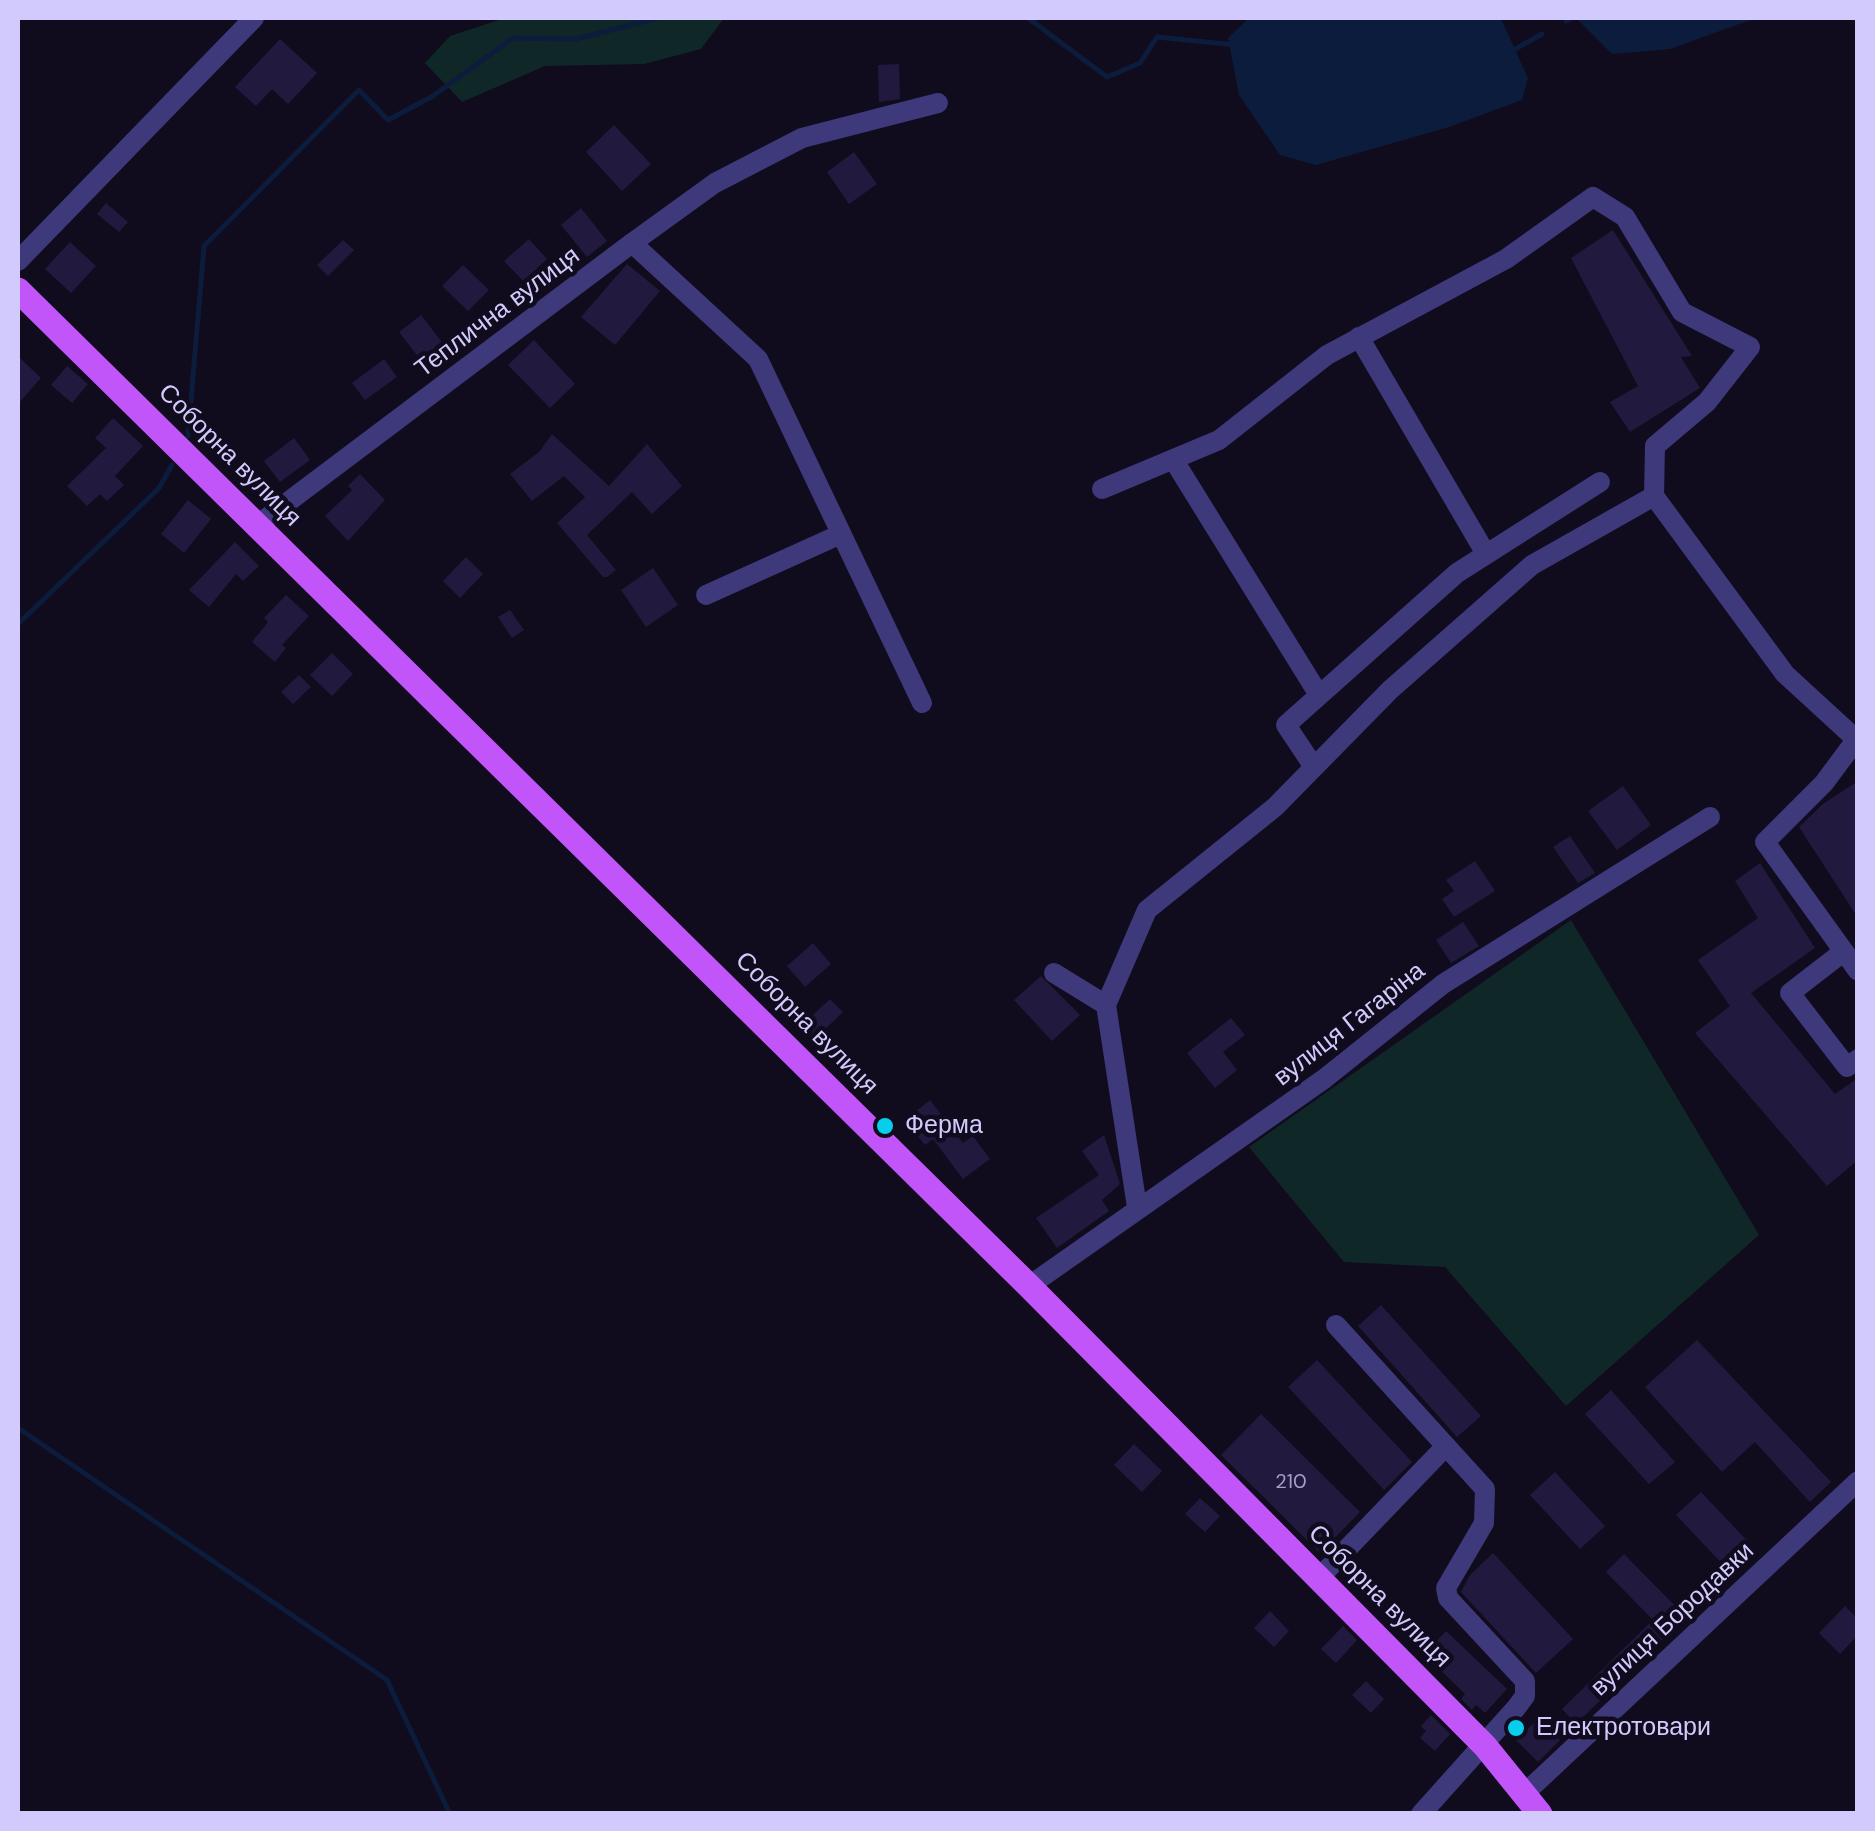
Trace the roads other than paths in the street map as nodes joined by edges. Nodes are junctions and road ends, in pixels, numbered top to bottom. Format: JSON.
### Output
{"nodes":[{"id":1,"x":254,"y":18,"type":"edge"},
{"id":2,"x":938,"y":103,"type":"dead end"},
{"id":3,"x":632,"y":243,"type":"junction"},
{"id":4,"x":18,"y":262,"type":"edge"},
{"id":5,"x":18,"y":290,"type":"edge"},
{"id":6,"x":1360,"y":338,"type":"junction"},
{"id":7,"x":1174,"y":458,"type":"junction"},
{"id":8,"x":1600,"y":482,"type":"dead end"},
{"id":9,"x":1102,"y":489,"type":"dead end"},
{"id":10,"x":1654,"y":496,"type":"junction"},
{"id":11,"x":256,"y":526,"type":"junction"},
{"id":12,"x":841,"y":534,"type":"junction"},
{"id":13,"x":1486,"y":554,"type":"junction"},
{"id":14,"x":706,"y":595,"type":"dead end"},
{"id":15,"x":1319,"y":695,"type":"junction"},
{"id":16,"x":922,"y":703,"type":"dead end"},
{"id":17,"x":1857,"y":740,"type":"edge"},
{"id":18,"x":1314,"y":767,"type":"junction"},
{"id":19,"x":1710,"y":817,"type":"dead end"},
{"id":20,"x":1844,"y":952,"type":"junction"},
{"id":21,"x":1858,"y":971,"type":"edge"},
{"id":22,"x":1054,"y":973,"type":"dead end"},
{"id":23,"x":1106,"y":1005,"type":"junction"},
{"id":24,"x":1858,"y":1060,"type":"edge"},
{"id":25,"x":1137,"y":1208,"type":"junction"},
{"id":26,"x":1029,"y":1286,"type":"junction"},
{"id":27,"x":1336,"y":1325,"type":"dead end"},
{"id":28,"x":1446,"y":1446,"type":"junction"},
{"id":29,"x":1858,"y":1482,"type":"edge"},
{"id":30,"x":1318,"y":1578,"type":"junction"},
{"id":31,"x":1485,"y":1746,"type":"junction"},
{"id":32,"x":1533,"y":1807,"type":"edge"},
{"id":33,"x":1421,"y":1814,"type":"edge"}],
"edges":[{"from":1,"to":4,"type":"street"},
{"from":2,"to":3,"type":"street","name":"Теплична вулиця"},
{"from":3,"to":11,"type":"street","name":"Теплична вулиця"},
{"from":3,"to":12,"type":"street"},
{"from":5,"to":11,"type":"main road","name":"Соборна вулиця"},
{"from":6,"to":7,"type":"street"},
{"from":6,"to":10,"type":"street"},
{"from":6,"to":13,"type":"street"},
{"from":7,"to":9,"type":"street"},
{"from":7,"to":15,"type":"street"},
{"from":8,"to":13,"type":"street"},
{"from":10,"to":17,"type":"street"},
{"from":10,"to":18,"type":"street"},
{"from":11,"to":26,"type":"main road","name":"Соборна вулиця"},
{"from":12,"to":14,"type":"street"},
{"from":12,"to":16,"type":"street"},
{"from":13,"to":15,"type":"street"},
{"from":15,"to":18,"type":"street"},
{"from":17,"to":20,"type":"street"},
{"from":18,"to":23,"type":"street"},
{"from":19,"to":25,"type":"street","name":"вулиця Гагаріна"},
{"from":20,"to":21,"type":"street"},
{"from":20,"to":24,"type":"street"},
{"from":22,"to":23,"type":"street"},
{"from":23,"to":25,"type":"street"},
{"from":25,"to":26,"type":"street","name":"вулиця Гагаріна"},
{"from":26,"to":30,"type":"main road","name":"Соборна вулиця"},
{"from":27,"to":28,"type":"street"},
{"from":28,"to":30,"type":"street"},
{"from":28,"to":31,"type":"street"},
{"from":29,"to":32,"type":"street","name":"вулиця Бородавки"},
{"from":30,"to":31,"type":"main road","name":"Соборна вулиця"},
{"from":31,"to":32,"type":"main road","name":"Соборна вулиця"},
{"from":31,"to":33,"type":"street"}]}
